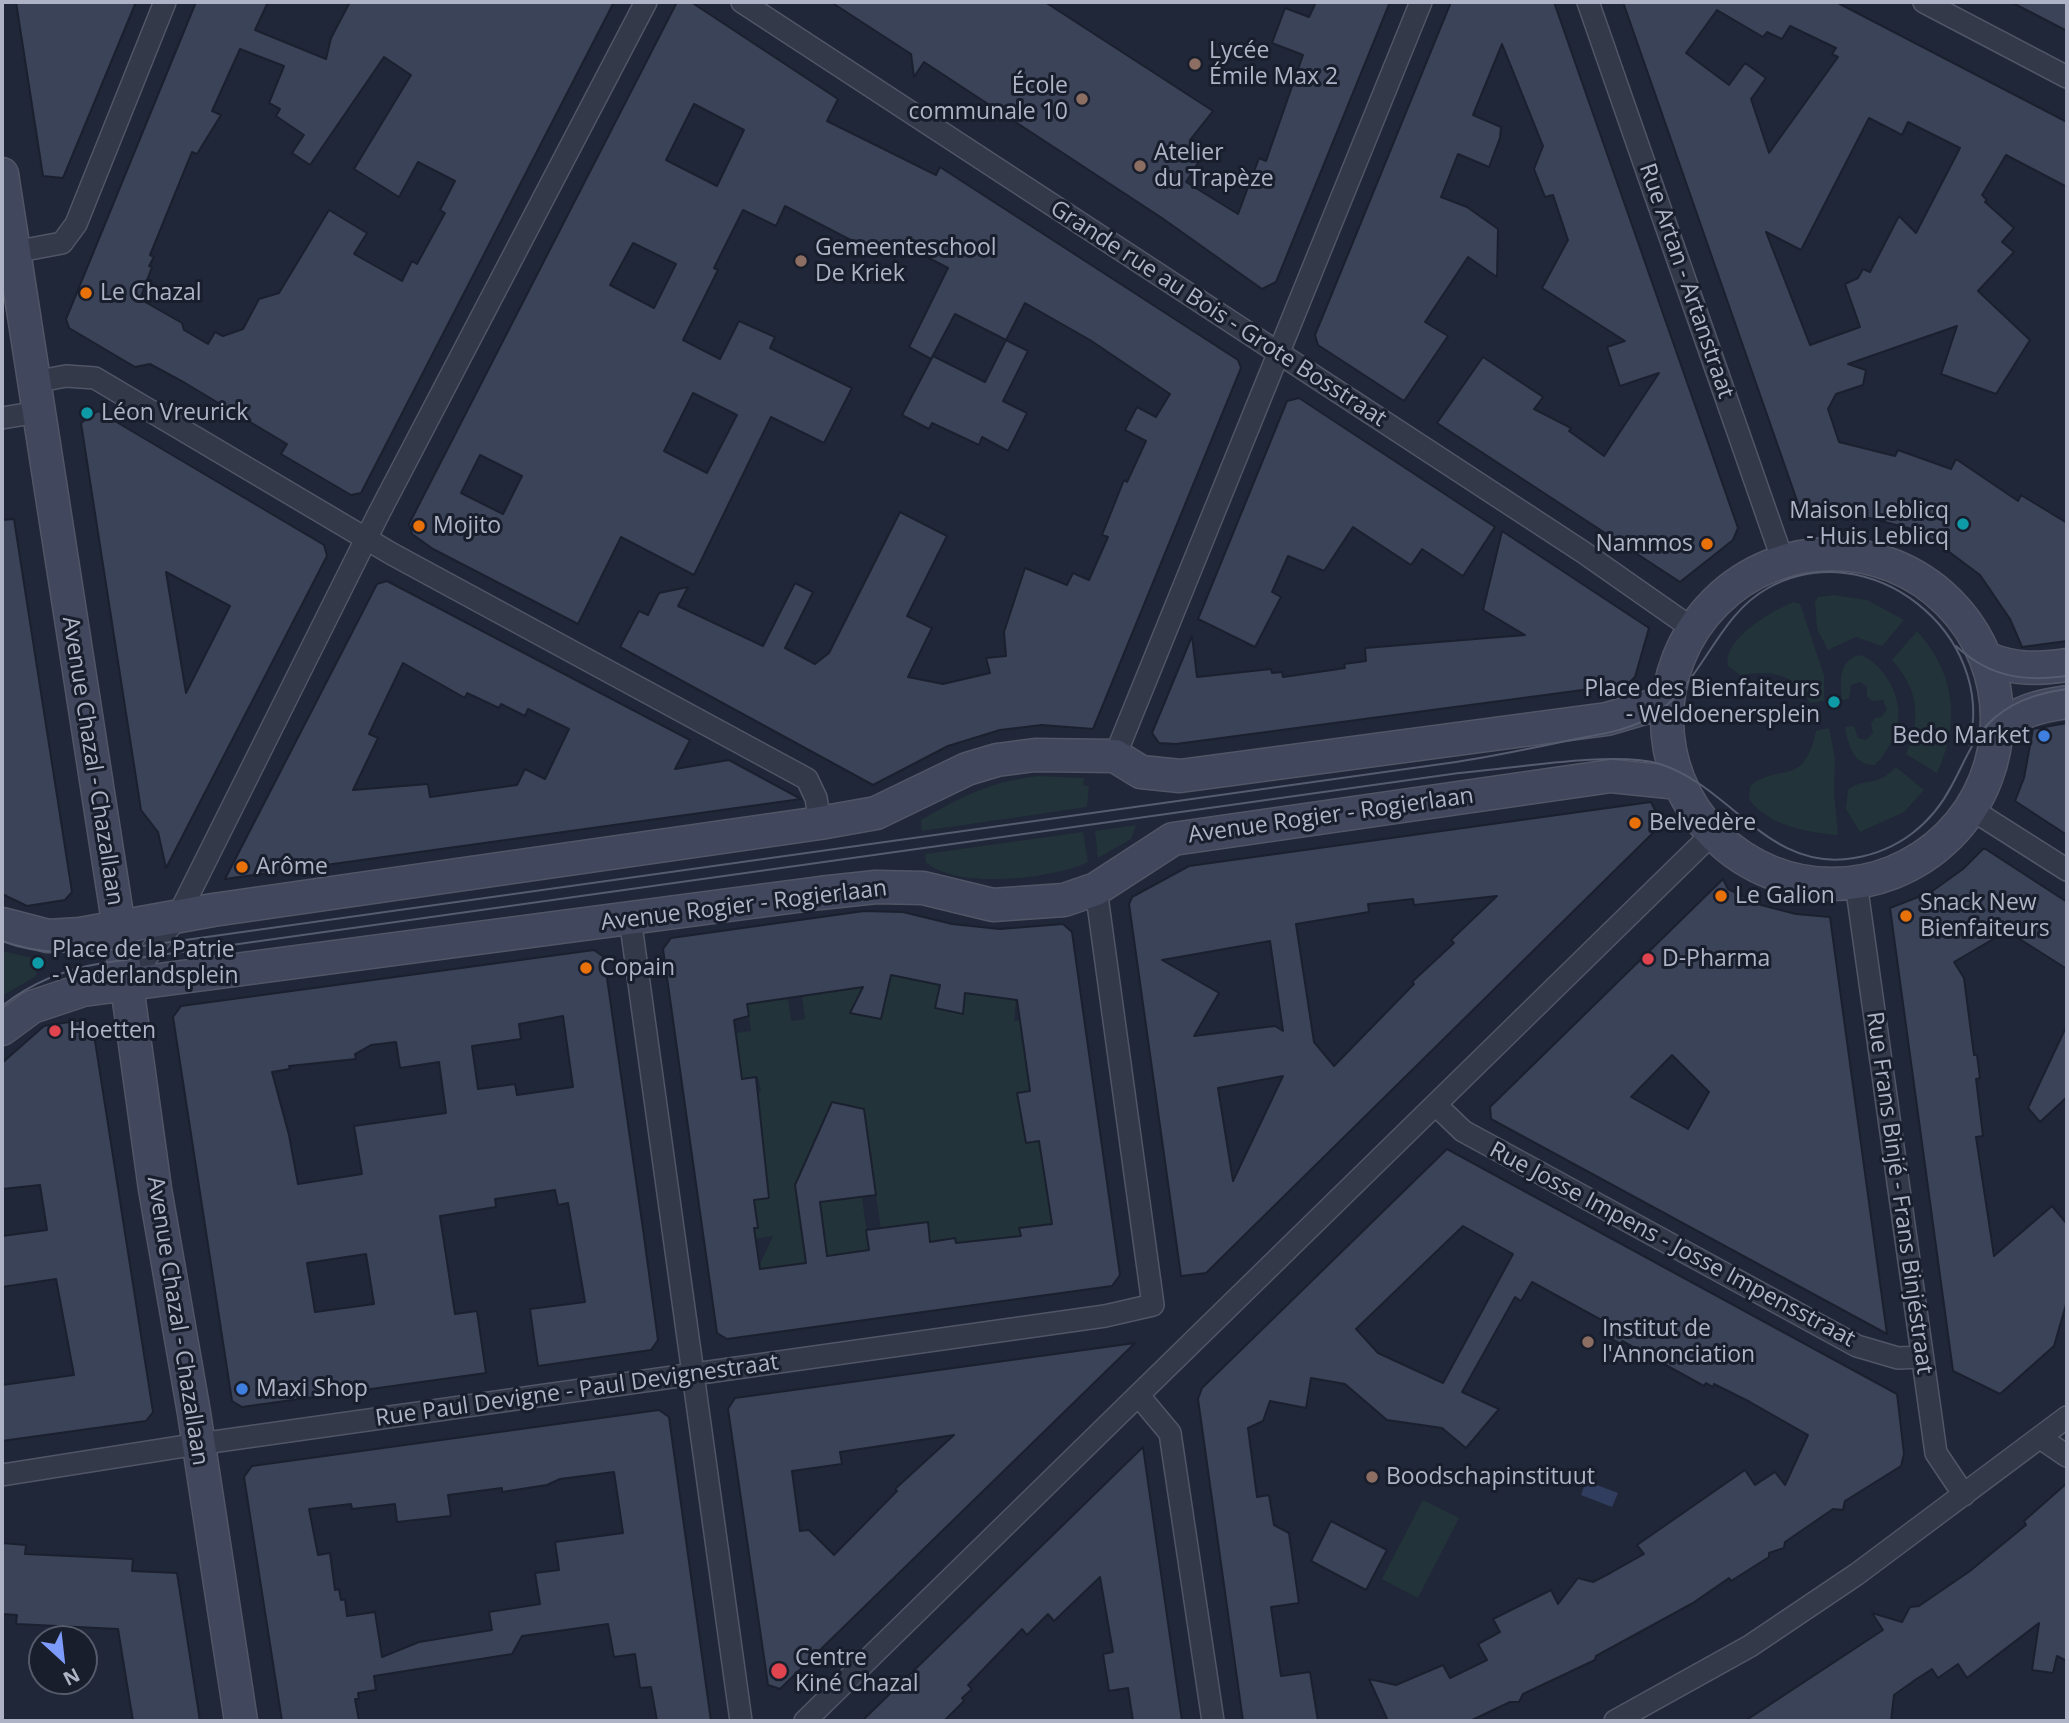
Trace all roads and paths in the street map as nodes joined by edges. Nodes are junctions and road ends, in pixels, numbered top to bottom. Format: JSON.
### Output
{"nodes":[{"id":1,"x":165,"y":2,"type":"edge"},
{"id":2,"x":646,"y":2,"type":"edge"},
{"id":3,"x":742,"y":2,"type":"edge"},
{"id":4,"x":1421,"y":2,"type":"edge"},
{"id":5,"x":1588,"y":2,"type":"edge"},
{"id":6,"x":1924,"y":2,"type":"edge"},
{"id":7,"x":2067,"y":77,"type":"edge"},
{"id":8,"x":2,"y":174,"type":"edge"},
{"id":9,"x":14,"y":252,"type":"junction"},
{"id":10,"x":11,"y":294,"type":"edge"},
{"id":11,"x":1277,"y":352,"type":"junction"},
{"id":12,"x":36,"y":397,"type":"junction"},
{"id":13,"x":2,"y":418,"type":"edge"},
{"id":14,"x":368,"y":539,"type":"junction"},
{"id":15,"x":1783,"y":561,"type":"junction"},
{"id":16,"x":1693,"y":629,"type":"junction"},
{"id":17,"x":1988,"y":659,"type":"junction"},
{"id":18,"x":2067,"y":665,"type":"edge"},
{"id":19,"x":1668,"y":701,"type":"junction"},
{"id":20,"x":2067,"y":702,"type":"edge"},
{"id":21,"x":1997,"y":730,"type":"junction"},
{"id":22,"x":1115,"y":756,"type":"junction"},
{"id":23,"x":1679,"y":783,"type":"junction"},
{"id":24,"x":1971,"y":809,"type":"junction"},
{"id":25,"x":820,"y":823,"type":"junction"},
{"id":26,"x":1711,"y":835,"type":"junction"},
{"id":27,"x":2067,"y":870,"type":"edge"},
{"id":28,"x":1856,"y":883,"type":"junction"},
{"id":29,"x":1096,"y":889,"type":"junction"},
{"id":30,"x":178,"y":916,"type":"junction"},
{"id":31,"x":630,"y":918,"type":"junction"},
{"id":32,"x":2,"y":924,"type":"edge"},
{"id":33,"x":119,"y":928,"type":"junction"},
{"id":34,"x":126,"y":984,"type":"junction"},
{"id":35,"x":2,"y":1028,"type":"edge"},
{"id":36,"x":1436,"y":1105,"type":"junction"},
{"id":37,"x":1920,"y":1357,"type":"junction"},
{"id":38,"x":692,"y":1375,"type":"junction"},
{"id":39,"x":1139,"y":1396,"type":"junction"},
{"id":40,"x":2067,"y":1417,"type":"edge"},
{"id":41,"x":2042,"y":1439,"type":"junction"},
{"id":42,"x":198,"y":1444,"type":"junction"},
{"id":43,"x":2067,"y":1456,"type":"edge"},
{"id":44,"x":2,"y":1475,"type":"edge"},
{"id":45,"x":1964,"y":1495,"type":"junction"},
{"id":46,"x":1623,"y":1719,"type":"edge"},
{"id":47,"x":241,"y":1721,"type":"edge"},
{"id":48,"x":741,"y":1721,"type":"edge"},
{"id":49,"x":804,"y":1721,"type":"edge"},
{"id":50,"x":1213,"y":1721,"type":"edge"}],
"edges":[{"from":1,"to":9,"type":"street"},
{"from":2,"to":14,"type":"street"},
{"from":3,"to":11,"type":"street","name":"Grande rue au Bois - Grote Bosstraat"},
{"from":4,"to":11,"type":"street"},
{"from":5,"to":15,"type":"street","name":"Rue Artan - Artanstraat"},
{"from":6,"to":7,"type":"street"},
{"from":8,"to":9,"type":"street","name":"Avenue Chazal - Chazallaan"},
{"from":9,"to":10,"type":"street","name":"Avenue Chazal - Chazallaan"},
{"from":10,"to":12,"type":"street","name":"Avenue Chazal - Chazallaan"},
{"from":11,"to":16,"type":"street","name":"Grande rue au Bois - Grote Bosstraat"},
{"from":11,"to":22,"type":"street"},
{"from":12,"to":13,"type":"street"},
{"from":12,"to":14,"type":"street"},
{"from":12,"to":33,"type":"street","name":"Avenue Chazal - Chazallaan"},
{"from":14,"to":25,"type":"street"},
{"from":14,"to":30,"type":"street"},
{"from":15,"to":16,"type":"street"},
{"from":15,"to":17,"type":"street"},
{"from":16,"to":19,"type":"street"},
{"from":17,"to":18,"type":"street"},
{"from":17,"to":21,"type":"street"},
{"from":19,"to":22,"type":"street"},
{"from":19,"to":23,"type":"street"},
{"from":20,"to":21,"type":"street"},
{"from":21,"to":24,"type":"street"},
{"from":22,"to":25,"type":"street"},
{"from":23,"to":26,"type":"street"},
{"from":23,"to":29,"type":"street","name":"Avenue Rogier - Rogierlaan"},
{"from":24,"to":27,"type":"street"},
{"from":24,"to":28,"type":"street"},
{"from":25,"to":30,"type":"street"},
{"from":26,"to":28,"type":"street"},
{"from":26,"to":36,"type":"street"},
{"from":28,"to":37,"type":"street","name":"Rue Frans Binjé - Frans Binjéstraat"},
{"from":29,"to":31,"type":"street","name":"Avenue Rogier - Rogierlaan"},
{"from":29,"to":38,"type":"street","name":"Rue Paul Devigne - Paul Devignestraat"},
{"from":30,"to":33,"type":"street"},
{"from":30,"to":34,"type":"street"},
{"from":31,"to":34,"type":"street","name":"Avenue Rogier - Rogierlaan"},
{"from":31,"to":38,"type":"street"},
{"from":32,"to":33,"type":"street"},
{"from":33,"to":34,"type":"street","name":"Avenue Chazal - Chazallaan"},
{"from":34,"to":35,"type":"street"},
{"from":34,"to":42,"type":"street","name":"Avenue Chazal - Chazallaan"},
{"from":36,"to":37,"type":"street","name":"Rue Josse Impens - Josse Impensstraat"},
{"from":36,"to":39,"type":"street"},
{"from":37,"to":45,"type":"street","name":"Rue Frans Binjé - Frans Binjéstraat"},
{"from":38,"to":42,"type":"street","name":"Rue Paul Devigne - Paul Devignestraat"},
{"from":38,"to":48,"type":"street"},
{"from":39,"to":49,"type":"street"},
{"from":39,"to":50,"type":"street"},
{"from":40,"to":41,"type":"street"},
{"from":41,"to":43,"type":"street"},
{"from":41,"to":45,"type":"street"},
{"from":42,"to":44,"type":"street","name":"Rue Paul Devigne - Paul Devignestraat"},
{"from":42,"to":47,"type":"street","name":"Avenue Chazal - Chazallaan"},
{"from":45,"to":46,"type":"street"}]}
